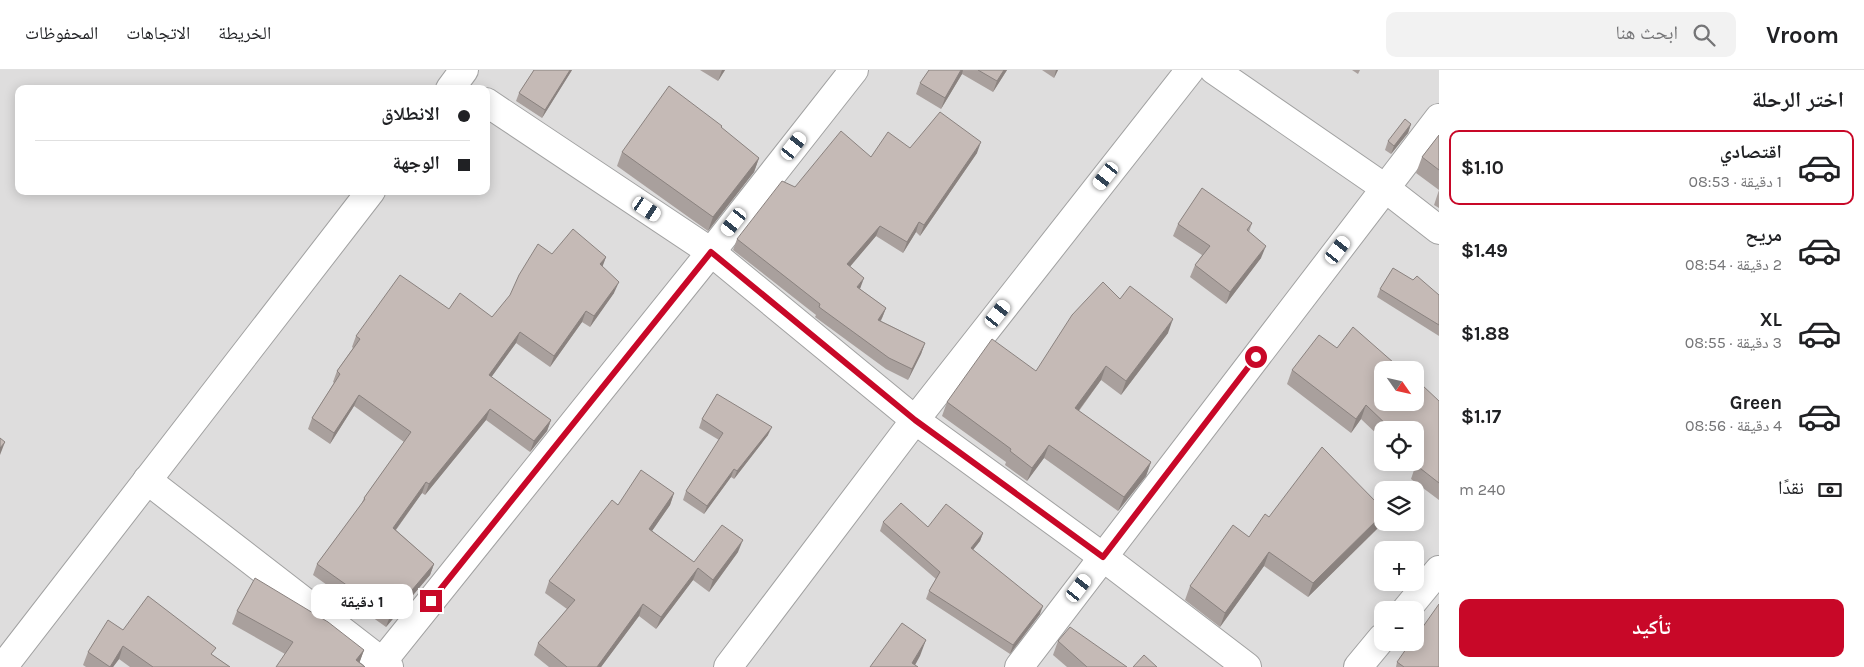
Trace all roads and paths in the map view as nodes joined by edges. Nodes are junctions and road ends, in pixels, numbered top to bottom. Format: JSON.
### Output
{"nodes":[{"id":1,"x":854,"y":70,"type":"edge"},
{"id":2,"x":1190,"y":70,"type":"edge"},
{"id":3,"x":1214,"y":70,"type":"edge"},
{"id":4,"x":490,"y":105,"type":"edge"},
{"id":5,"x":1439,"y":118,"type":"edge"},
{"id":6,"x":1385,"y":188,"type":"junction"},
{"id":7,"x":368,"y":195,"type":"edge"},
{"id":8,"x":1439,"y":230,"type":"edge"},
{"id":9,"x":711,"y":252,"type":"junction"},
{"id":10,"x":915,"y":420,"type":"junction"},
{"id":11,"x":147,"y":480,"type":"junction"},
{"id":12,"x":1103,"y":557,"type":"junction"},
{"id":13,"x":1439,"y":570,"type":"edge"},
{"id":14,"x":1413,"y":601,"type":"edge"},
{"id":15,"x":1374,"y":648,"type":"edge"},
{"id":16,"x":383,"y":665,"type":"edge"},
{"id":17,"x":3,"y":667,"type":"edge"},
{"id":18,"x":728,"y":667,"type":"edge"},
{"id":19,"x":1019,"y":667,"type":"edge"},
{"id":20,"x":1247,"y":667,"type":"edge"},
{"id":21,"x":1358,"y":667,"type":"edge"}],
"edges":[{"from":1,"to":9,"type":"street"},
{"from":2,"to":10,"type":"street"},
{"from":3,"to":6,"type":"street"},
{"from":4,"to":9,"type":"street"},
{"from":5,"to":6,"type":"street"},
{"from":6,"to":8,"type":"street"},
{"from":6,"to":12,"type":"street"},
{"from":7,"to":11,"type":"street"},
{"from":9,"to":10,"type":"street"},
{"from":9,"to":16,"type":"street"},
{"from":10,"to":12,"type":"street"},
{"from":10,"to":18,"type":"street"},
{"from":11,"to":16,"type":"street"},
{"from":11,"to":17,"type":"street"},
{"from":12,"to":19,"type":"street"},
{"from":12,"to":20,"type":"street"},
{"from":13,"to":14,"type":"street"},
{"from":15,"to":21,"type":"street"}]}
